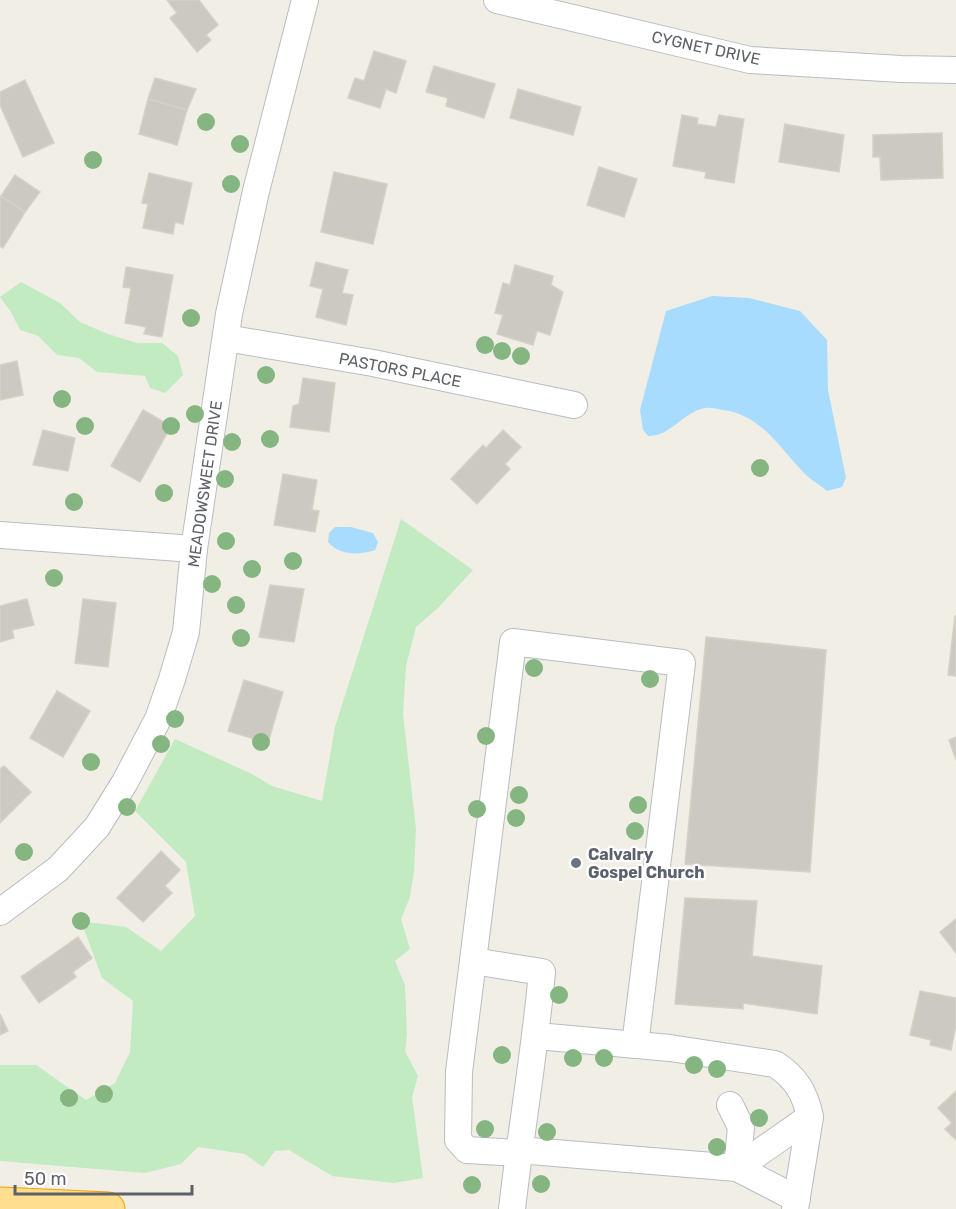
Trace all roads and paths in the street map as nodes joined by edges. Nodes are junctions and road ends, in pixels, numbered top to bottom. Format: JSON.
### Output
{"nodes":[{"id":1,"x":305,"y":0,"type":"edge"},
{"id":2,"x":497,"y":0,"type":"edge"},
{"id":3,"x":956,"y":70,"type":"edge"},
{"id":4,"x":226,"y":338,"type":"junction"},
{"id":5,"x":574,"y":405,"type":"dead end"},
{"id":6,"x":0,"y":535,"type":"edge"},
{"id":7,"x":194,"y":549,"type":"junction"},
{"id":8,"x":0,"y":912,"type":"edge"},
{"id":9,"x":473,"y":961,"type":"junction"},
{"id":10,"x":537,"y":1036,"type":"junction"},
{"id":11,"x":635,"y":1045,"type":"junction"},
{"id":12,"x":730,"y":1105,"type":"dead end"},
{"id":13,"x":810,"y":1117,"type":"junction"},
{"id":14,"x":518,"y":1152,"type":"junction"},
{"id":15,"x":737,"y":1168,"type":"junction"},
{"id":16,"x":0,"y":1204,"type":"edge"},
{"id":17,"x":796,"y":1204,"type":"edge"},
{"id":18,"x":108,"y":1209,"type":"edge"},
{"id":19,"x":512,"y":1209,"type":"edge"}],
"edges":[{"from":1,"to":4,"type":"street","name":"MEADOWSWEET DRIVE"},
{"from":2,"to":3,"type":"street","name":"CYGNET DRIVE"},
{"from":4,"to":5,"type":"street","name":"PASTORS PLACE"},
{"from":4,"to":7,"type":"street","name":"MEADOWSWEET DRIVE"},
{"from":6,"to":7,"type":"street"},
{"from":7,"to":8,"type":"street","name":"MEADOWSWEET DRIVE"},
{"from":9,"to":10,"type":"street"},
{"from":9,"to":11,"type":"street"},
{"from":9,"to":14,"type":"street"},
{"from":10,"to":11,"type":"street"},
{"from":10,"to":14,"type":"street"},
{"from":11,"to":13,"type":"street"},
{"from":12,"to":15,"type":"street"},
{"from":13,"to":15,"type":"street"},
{"from":13,"to":17,"type":"street"},
{"from":14,"to":15,"type":"street"},
{"from":14,"to":19,"type":"street"},
{"from":15,"to":17,"type":"street"},
{"from":16,"to":18,"type":"highway"}]}
